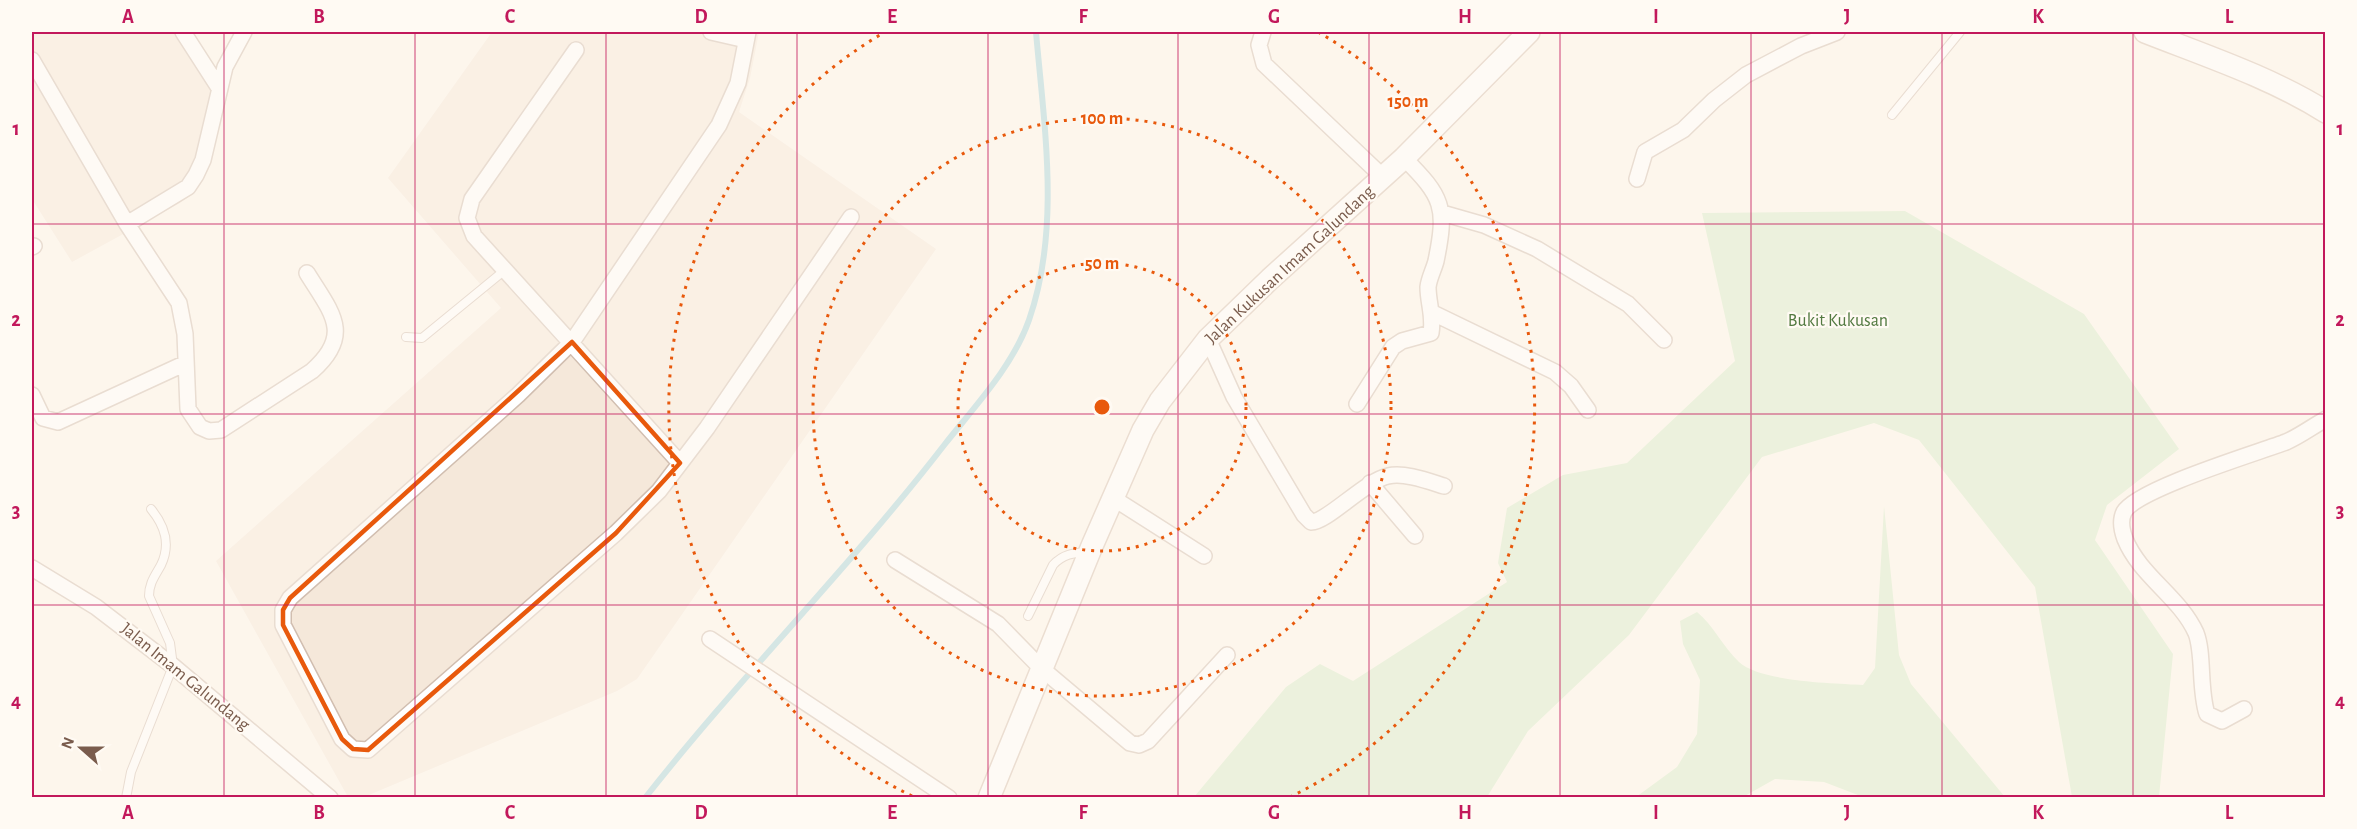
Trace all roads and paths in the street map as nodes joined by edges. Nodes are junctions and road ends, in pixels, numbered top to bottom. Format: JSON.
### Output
{"nodes":[{"id":1,"x":183,"y":32,"type":"edge"},
{"id":2,"x":244,"y":32,"type":"edge"},
{"id":3,"x":711,"y":32,"type":"edge"},
{"id":4,"x":1263,"y":32,"type":"edge"},
{"id":5,"x":1529,"y":32,"type":"edge"},
{"id":6,"x":1837,"y":32,"type":"edge"},
{"id":7,"x":1960,"y":32,"type":"edge"},
{"id":8,"x":2145,"y":32,"type":"edge"},
{"id":9,"x":747,"y":36,"type":"edge"},
{"id":10,"x":576,"y":50,"type":"dead end"},
{"id":11,"x":32,"y":60,"type":"edge"},
{"id":12,"x":219,"y":88,"type":"junction"},
{"id":13,"x":2325,"y":112,"type":"edge"},
{"id":14,"x":1892,"y":115,"type":"dead end"},
{"id":15,"x":1404,"y":158,"type":"junction"},
{"id":16,"x":1384,"y":178,"type":"junction"},
{"id":17,"x":1637,"y":179,"type":"dead end"},
{"id":18,"x":1442,"y":213,"type":"junction"},
{"id":19,"x":851,"y":217,"type":"dead end"},
{"id":20,"x":127,"y":224,"type":"junction"},
{"id":21,"x":506,"y":270,"type":"junction"},
{"id":22,"x":307,"y":273,"type":"dead end"},
{"id":23,"x":1433,"y":313,"type":"junction"},
{"id":24,"x":406,"y":336,"type":"dead end"},
{"id":25,"x":1208,"y":339,"type":"junction"},
{"id":26,"x":1664,"y":340,"type":"dead end"},
{"id":27,"x":572,"y":342,"type":"junction"},
{"id":28,"x":186,"y":363,"type":"junction"},
{"id":29,"x":32,"y":395,"type":"edge"},
{"id":30,"x":1356,"y":404,"type":"dead end"},
{"id":31,"x":1588,"y":410,"type":"dead end"},
{"id":32,"x":2325,"y":419,"type":"edge"},
{"id":33,"x":681,"y":462,"type":"junction"},
{"id":34,"x":1370,"y":483,"type":"junction"},
{"id":35,"x":1444,"y":486,"type":"dead end"},
{"id":36,"x":1113,"y":498,"type":"junction"},
{"id":37,"x":151,"y":509,"type":"dead end"},
{"id":38,"x":1415,"y":536,"type":"dead end"},
{"id":39,"x":1090,"y":552,"type":"junction"},
{"id":40,"x":1204,"y":556,"type":"dead end"},
{"id":41,"x":895,"y":560,"type":"dead end"},
{"id":42,"x":32,"y":568,"type":"edge"},
{"id":43,"x":1028,"y":616,"type":"dead end"},
{"id":44,"x":710,"y":639,"type":"dead end"},
{"id":45,"x":1227,"y":656,"type":"dead end"},
{"id":46,"x":173,"y":666,"type":"junction"},
{"id":47,"x":1041,"y":668,"type":"junction"},
{"id":48,"x":2244,"y":709,"type":"dead end"},
{"id":49,"x":126,"y":798,"type":"edge"},
{"id":50,"x":330,"y":798,"type":"edge"},
{"id":51,"x":949,"y":798,"type":"edge"},
{"id":52,"x":989,"y":798,"type":"edge"}],
"edges":[{"from":1,"to":12,"type":"street"},
{"from":2,"to":12,"type":"street"},
{"from":3,"to":9,"type":"street"},
{"from":4,"to":16,"type":"street"},
{"from":5,"to":15,"type":"street","name":"Jalan Kukusan Imam Galundang"},
{"from":6,"to":17,"type":"street"},
{"from":7,"to":14,"type":"lane"},
{"from":8,"to":13,"type":"street"},
{"from":9,"to":27,"type":"street"},
{"from":10,"to":21,"type":"street"},
{"from":11,"to":20,"type":"street"},
{"from":12,"to":20,"type":"street"},
{"from":15,"to":16,"type":"street","name":"Jalan Kukusan Imam Galundang"},
{"from":15,"to":18,"type":"street"},
{"from":16,"to":25,"type":"street","name":"Jalan Kukusan Imam Galundang"},
{"from":18,"to":23,"type":"street"},
{"from":18,"to":26,"type":"street"},
{"from":19,"to":33,"type":"street"},
{"from":20,"to":28,"type":"street"},
{"from":21,"to":24,"type":"lane"},
{"from":21,"to":27,"type":"street"},
{"from":22,"to":28,"type":"street"},
{"from":23,"to":30,"type":"street"},
{"from":23,"to":31,"type":"street"},
{"from":25,"to":34,"type":"street"},
{"from":25,"to":36,"type":"street","name":"Jalan Kukusan Imam Galundang"},
{"from":27,"to":33,"type":"street"},
{"from":27,"to":33,"type":"street"},
{"from":28,"to":29,"type":"street"},
{"from":32,"to":48,"type":"street"},
{"from":34,"to":35,"type":"street"},
{"from":34,"to":38,"type":"street"},
{"from":36,"to":39,"type":"street","name":"Jalan Kukusan Imam Galundang"},
{"from":36,"to":40,"type":"street"},
{"from":37,"to":46,"type":"lane"},
{"from":39,"to":43,"type":"lane"},
{"from":39,"to":47,"type":"street","name":"Jalan Kukusan Imam Galundang"},
{"from":41,"to":47,"type":"street"},
{"from":42,"to":46,"type":"street","name":"Jalan Imam Galundang"},
{"from":44,"to":51,"type":"street"},
{"from":45,"to":47,"type":"street"},
{"from":46,"to":49,"type":"lane"},
{"from":46,"to":50,"type":"street","name":"Jalan Imam Galundang"},
{"from":47,"to":52,"type":"street","name":"Jalan Kukusan Imam Galundang"}]}
